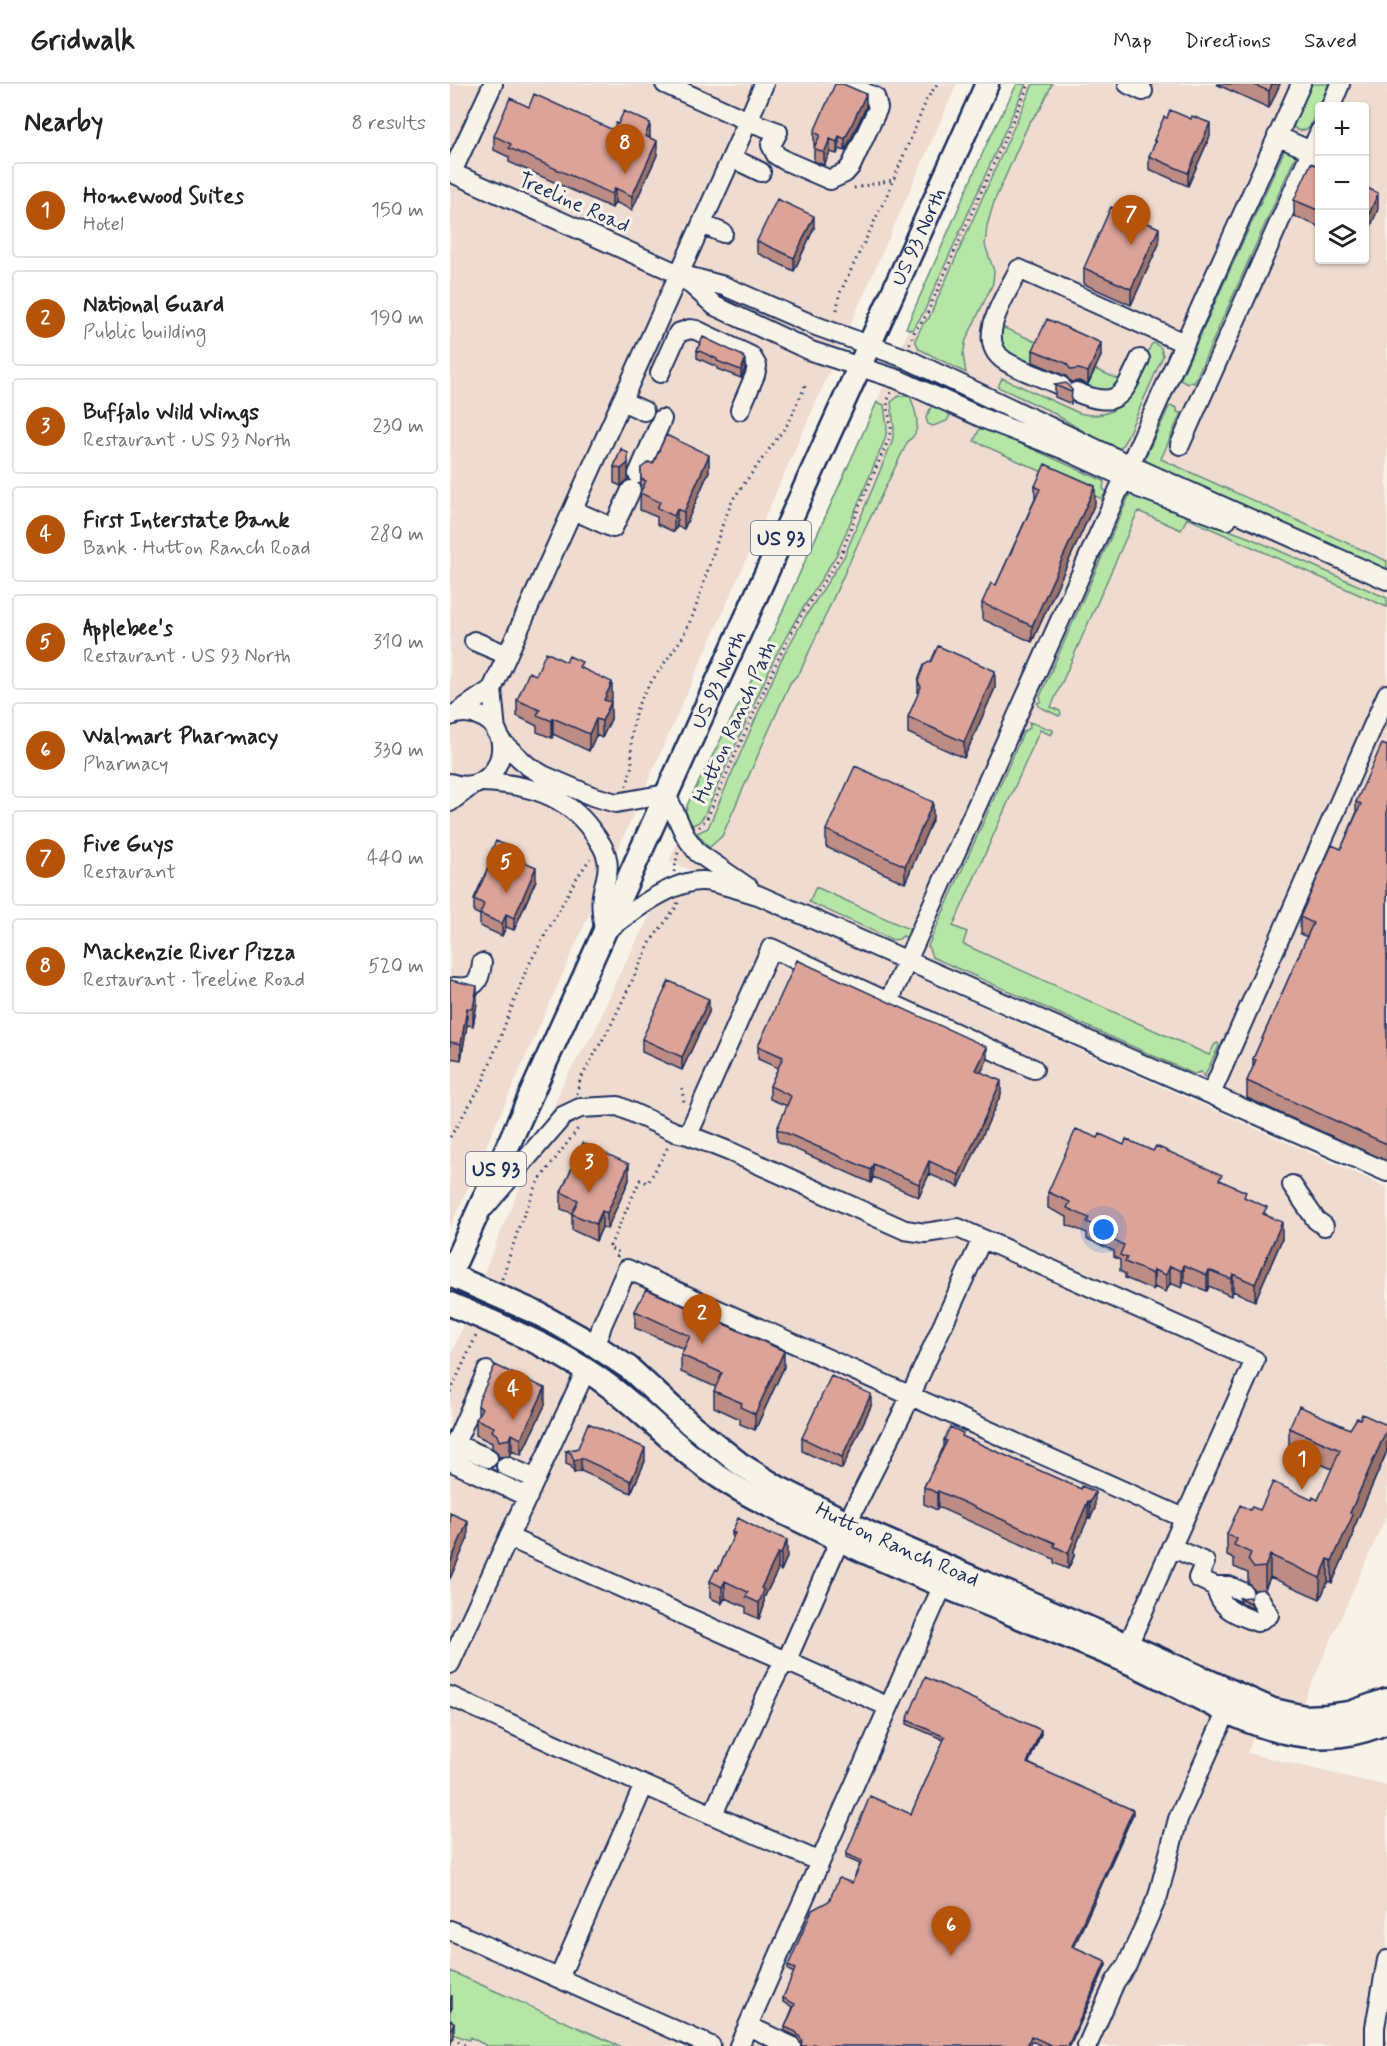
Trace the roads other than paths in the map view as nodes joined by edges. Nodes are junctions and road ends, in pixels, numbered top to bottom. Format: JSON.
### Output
{"nodes":[{"id":1,"x":493,"y":84,"type":"edge"},
{"id":2,"x":665,"y":84,"type":"edge"},
{"id":3,"x":764,"y":84,"type":"edge"},
{"id":4,"x":846,"y":84,"type":"edge"},
{"id":5,"x":987,"y":84,"type":"edge"},
{"id":6,"x":1301,"y":84,"type":"edge"},
{"id":7,"x":1340,"y":84,"type":"edge"},
{"id":8,"x":1332,"y":102,"type":"edge"},
{"id":9,"x":748,"y":121,"type":"junction"},
{"id":10,"x":1277,"y":136,"type":"junction"},
{"id":11,"x":1315,"y":142,"type":"edge"},
{"id":12,"x":1311,"y":151,"type":"junction"},
{"id":13,"x":732,"y":158,"type":"junction"},
{"id":14,"x":451,"y":172,"type":"edge"},
{"id":15,"x":761,"y":172,"type":"dead end"},
{"id":16,"x":702,"y":224,"type":"junction"},
{"id":17,"x":723,"y":233,"type":"dead end"},
{"id":18,"x":679,"y":274,"type":"junction"},
{"id":19,"x":1184,"y":343,"type":"junction"},
{"id":20,"x":868,"y":344,"type":"junction"},
{"id":21,"x":1140,"y":360,"type":"dead end"},
{"id":22,"x":858,"y":367,"type":"junction"},
{"id":23,"x":660,"y":373,"type":"dead end"},
{"id":24,"x":622,"y":401,"type":"junction"},
{"id":25,"x":740,"y":410,"type":"dead end"},
{"id":26,"x":644,"y":411,"type":"dead end"},
{"id":27,"x":662,"y":419,"type":"dead end"},
{"id":28,"x":1180,"y":445,"type":"dead end"},
{"id":29,"x":1127,"y":471,"type":"junction"},
{"id":30,"x":573,"y":510,"type":"junction"},
{"id":31,"x":1387,"y":580,"type":"edge"},
{"id":32,"x":1387,"y":590,"type":"edge"},
{"id":33,"x":474,"y":641,"type":"dead end"},
{"id":34,"x":507,"y":655,"type":"junction"},
{"id":35,"x":492,"y":689,"type":"junction"},
{"id":36,"x":1387,"y":694,"type":"edge"},
{"id":37,"x":453,"y":715,"type":"edge"},
{"id":38,"x":499,"y":736,"type":"junction"},
{"id":39,"x":450,"y":783,"type":"edge"},
{"id":40,"x":477,"y":784,"type":"junction"},
{"id":41,"x":666,"y":794,"type":"junction"},
{"id":42,"x":450,"y":802,"type":"edge"},
{"id":43,"x":758,"y":895,"type":"junction"},
{"id":44,"x":604,"y":932,"type":"junction"},
{"id":45,"x":906,"y":962,"type":"junction"},
{"id":46,"x":482,"y":963,"type":"dead end"},
{"id":47,"x":454,"y":987,"type":"edge"},
{"id":48,"x":889,"y":1001,"type":"junction"},
{"id":49,"x":1034,"y":1069,"type":"dead end"},
{"id":50,"x":1211,"y":1094,"type":"junction"},
{"id":51,"x":682,"y":1133,"type":"junction"},
{"id":52,"x":1387,"y":1173,"type":"edge"},
{"id":53,"x":1292,"y":1185,"type":"dead end"},
{"id":54,"x":472,"y":1222,"type":"junction"},
{"id":55,"x":1324,"y":1226,"type":"dead end"},
{"id":56,"x":982,"y":1239,"type":"junction"},
{"id":57,"x":450,"y":1274,"type":"edge"},
{"id":58,"x":450,"y":1304,"type":"edge"},
{"id":59,"x":596,"y":1346,"type":"junction"},
{"id":60,"x":586,"y":1370,"type":"junction"},
{"id":61,"x":488,"y":1371,"type":"dead end"},
{"id":62,"x":910,"y":1396,"type":"junction"},
{"id":63,"x":452,"y":1453,"type":"edge"},
{"id":64,"x":488,"y":1458,"type":"dead end"},
{"id":65,"x":506,"y":1466,"type":"dead end"},
{"id":66,"x":536,"y":1479,"type":"junction"},
{"id":67,"x":528,"y":1497,"type":"junction"},
{"id":68,"x":1184,"y":1518,"type":"junction"},
{"id":69,"x":844,"y":1531,"type":"junction"},
{"id":70,"x":510,"y":1538,"type":"junction"},
{"id":71,"x":1171,"y":1546,"type":"junction"},
{"id":72,"x":943,"y":1585,"type":"junction"},
{"id":73,"x":1215,"y":1586,"type":"junction"},
{"id":74,"x":1244,"y":1592,"type":"dead end"},
{"id":75,"x":1260,"y":1599,"type":"dead end"},
{"id":76,"x":1126,"y":1652,"type":"junction"},
{"id":77,"x":786,"y":1662,"type":"junction"},
{"id":78,"x":450,"y":1664,"type":"edge"},
{"id":79,"x":450,"y":1696,"type":"edge"},
{"id":80,"x":1387,"y":1700,"type":"edge"},
{"id":81,"x":1231,"y":1702,"type":"junction"},
{"id":82,"x":889,"y":1707,"type":"junction"},
{"id":83,"x":1387,"y":1722,"type":"edge"},
{"id":84,"x":644,"y":1785,"type":"junction"},
{"id":85,"x":714,"y":1814,"type":"junction"},
{"id":86,"x":820,"y":1862,"type":"junction"},
{"id":87,"x":450,"y":1930,"type":"edge"},
{"id":88,"x":1387,"y":1960,"type":"edge"},
{"id":89,"x":559,"y":1978,"type":"junction"},
{"id":90,"x":748,"y":2026,"type":"junction"},
{"id":91,"x":711,"y":2046,"type":"edge"},
{"id":92,"x":739,"y":2046,"type":"edge"},
{"id":93,"x":791,"y":2046,"type":"edge"},
{"id":94,"x":1087,"y":2046,"type":"edge"},
{"id":95,"x":1375,"y":2046,"type":"edge"}],
"edges":[{"from":1,"to":14,"type":"street"},
{"from":2,"to":9,"type":"street"},
{"from":3,"to":9,"type":"street"},
{"from":4,"to":9,"type":"street"},
{"from":5,"to":20,"type":"main road","name":"US 93 North","number":"US 93"},
{"from":6,"to":10,"type":"street"},
{"from":7,"to":8,"type":"street"},
{"from":9,"to":13,"type":"street"},
{"from":10,"to":12,"type":"street"},
{"from":10,"to":19,"type":"street"},
{"from":11,"to":12,"type":"street"},
{"from":12,"to":28,"type":"street"},
{"from":13,"to":15,"type":"street"},
{"from":13,"to":16,"type":"street"},
{"from":14,"to":18,"type":"street","name":"Treeline Road"},
{"from":16,"to":17,"type":"street"},
{"from":16,"to":18,"type":"street"},
{"from":18,"to":20,"type":"street","name":"Treeline Road"},
{"from":18,"to":22,"type":"street","name":"Treeline Road"},
{"from":18,"to":24,"type":"street"},
{"from":19,"to":21,"type":"street"},
{"from":19,"to":29,"type":"street"},
{"from":20,"to":22,"type":"main road","name":"US 93 North","number":"US 93"},
{"from":20,"to":29,"type":"street","name":"Treeline Road"},
{"from":22,"to":29,"type":"street","name":"Treeline Road"},
{"from":22,"to":41,"type":"main road","name":"US 93 North","number":"US 93"},
{"from":23,"to":25,"type":"street"},
{"from":24,"to":26,"type":"street"},
{"from":24,"to":30,"type":"street"},
{"from":27,"to":30,"type":"street"},
{"from":29,"to":31,"type":"street"},
{"from":29,"to":32,"type":"street"},
{"from":29,"to":45,"type":"street"},
{"from":30,"to":34,"type":"street"},
{"from":33,"to":34,"type":"street"},
{"from":34,"to":35,"type":"street"},
{"from":35,"to":37,"type":"street"},
{"from":35,"to":38,"type":"street"},
{"from":36,"to":50,"type":"street"},
{"from":37,"to":38,"type":"street"},
{"from":38,"to":40,"type":"street"},
{"from":38,"to":41,"type":"street"},
{"from":39,"to":40,"type":"street"},
{"from":40,"to":42,"type":"street"},
{"from":40,"to":44,"type":"street"},
{"from":41,"to":43,"type":"street"},
{"from":41,"to":44,"type":"main road","name":"US 93 North","number":"US 93"},
{"from":43,"to":44,"type":"street"},
{"from":43,"to":45,"type":"street"},
{"from":44,"to":54,"type":"main road","name":"US 93 North","number":"US 93"},
{"from":45,"to":48,"type":"street"},
{"from":45,"to":50,"type":"street"},
{"from":46,"to":47,"type":"street"},
{"from":48,"to":49,"type":"street"},
{"from":48,"to":51,"type":"street"},
{"from":50,"to":52,"type":"street"},
{"from":51,"to":54,"type":"street"},
{"from":51,"to":56,"type":"street"},
{"from":53,"to":55,"type":"street"},
{"from":54,"to":57,"type":"main road","name":"US 93 North","number":"US 93"},
{"from":56,"to":62,"type":"street"},
{"from":56,"to":68,"type":"street"},
{"from":57,"to":59,"type":"main road","name":"Hutton Ranch Road"},
{"from":58,"to":60,"type":"main road","name":"Hutton Ranch Road"},
{"from":59,"to":62,"type":"street"},
{"from":59,"to":69,"type":"main road","name":"Hutton Ranch Road"},
{"from":60,"to":66,"type":"street"},
{"from":60,"to":69,"type":"main road","name":"Hutton Ranch Road"},
{"from":61,"to":63,"type":"street"},
{"from":62,"to":68,"type":"street"},
{"from":62,"to":69,"type":"street"},
{"from":63,"to":64,"type":"street"},
{"from":63,"to":67,"type":"street"},
{"from":65,"to":66,"type":"street"},
{"from":66,"to":67,"type":"street"},
{"from":67,"to":70,"type":"street"},
{"from":68,"to":71,"type":"street"},
{"from":69,"to":72,"type":"main road","name":"Hutton Ranch Road"},
{"from":69,"to":76,"type":"main road","name":"Hutton Ranch Road"},
{"from":69,"to":77,"type":"street"},
{"from":70,"to":77,"type":"street"},
{"from":70,"to":78,"type":"street"},
{"from":71,"to":73,"type":"street"},
{"from":71,"to":76,"type":"street"},
{"from":72,"to":76,"type":"main road","name":"Hutton Ranch Road"},
{"from":72,"to":82,"type":"street"},
{"from":73,"to":74,"type":"street"},
{"from":73,"to":75,"type":"street"},
{"from":76,"to":81,"type":"main road","name":"Hutton Ranch Road"},
{"from":77,"to":82,"type":"street"},
{"from":77,"to":85,"type":"street"},
{"from":79,"to":84,"type":"street"},
{"from":80,"to":81,"type":"main road","name":"Hutton Ranch Road"},
{"from":81,"to":83,"type":"main road","name":"Hutton Ranch Road"},
{"from":81,"to":94,"type":"street"},
{"from":82,"to":86,"type":"street"},
{"from":84,"to":85,"type":"street"},
{"from":84,"to":89,"type":"street"},
{"from":85,"to":86,"type":"street"},
{"from":86,"to":90,"type":"street"},
{"from":87,"to":89,"type":"street"},
{"from":88,"to":95,"type":"street"},
{"from":89,"to":91,"type":"street"},
{"from":90,"to":92,"type":"street"},
{"from":90,"to":93,"type":"street"}]}
